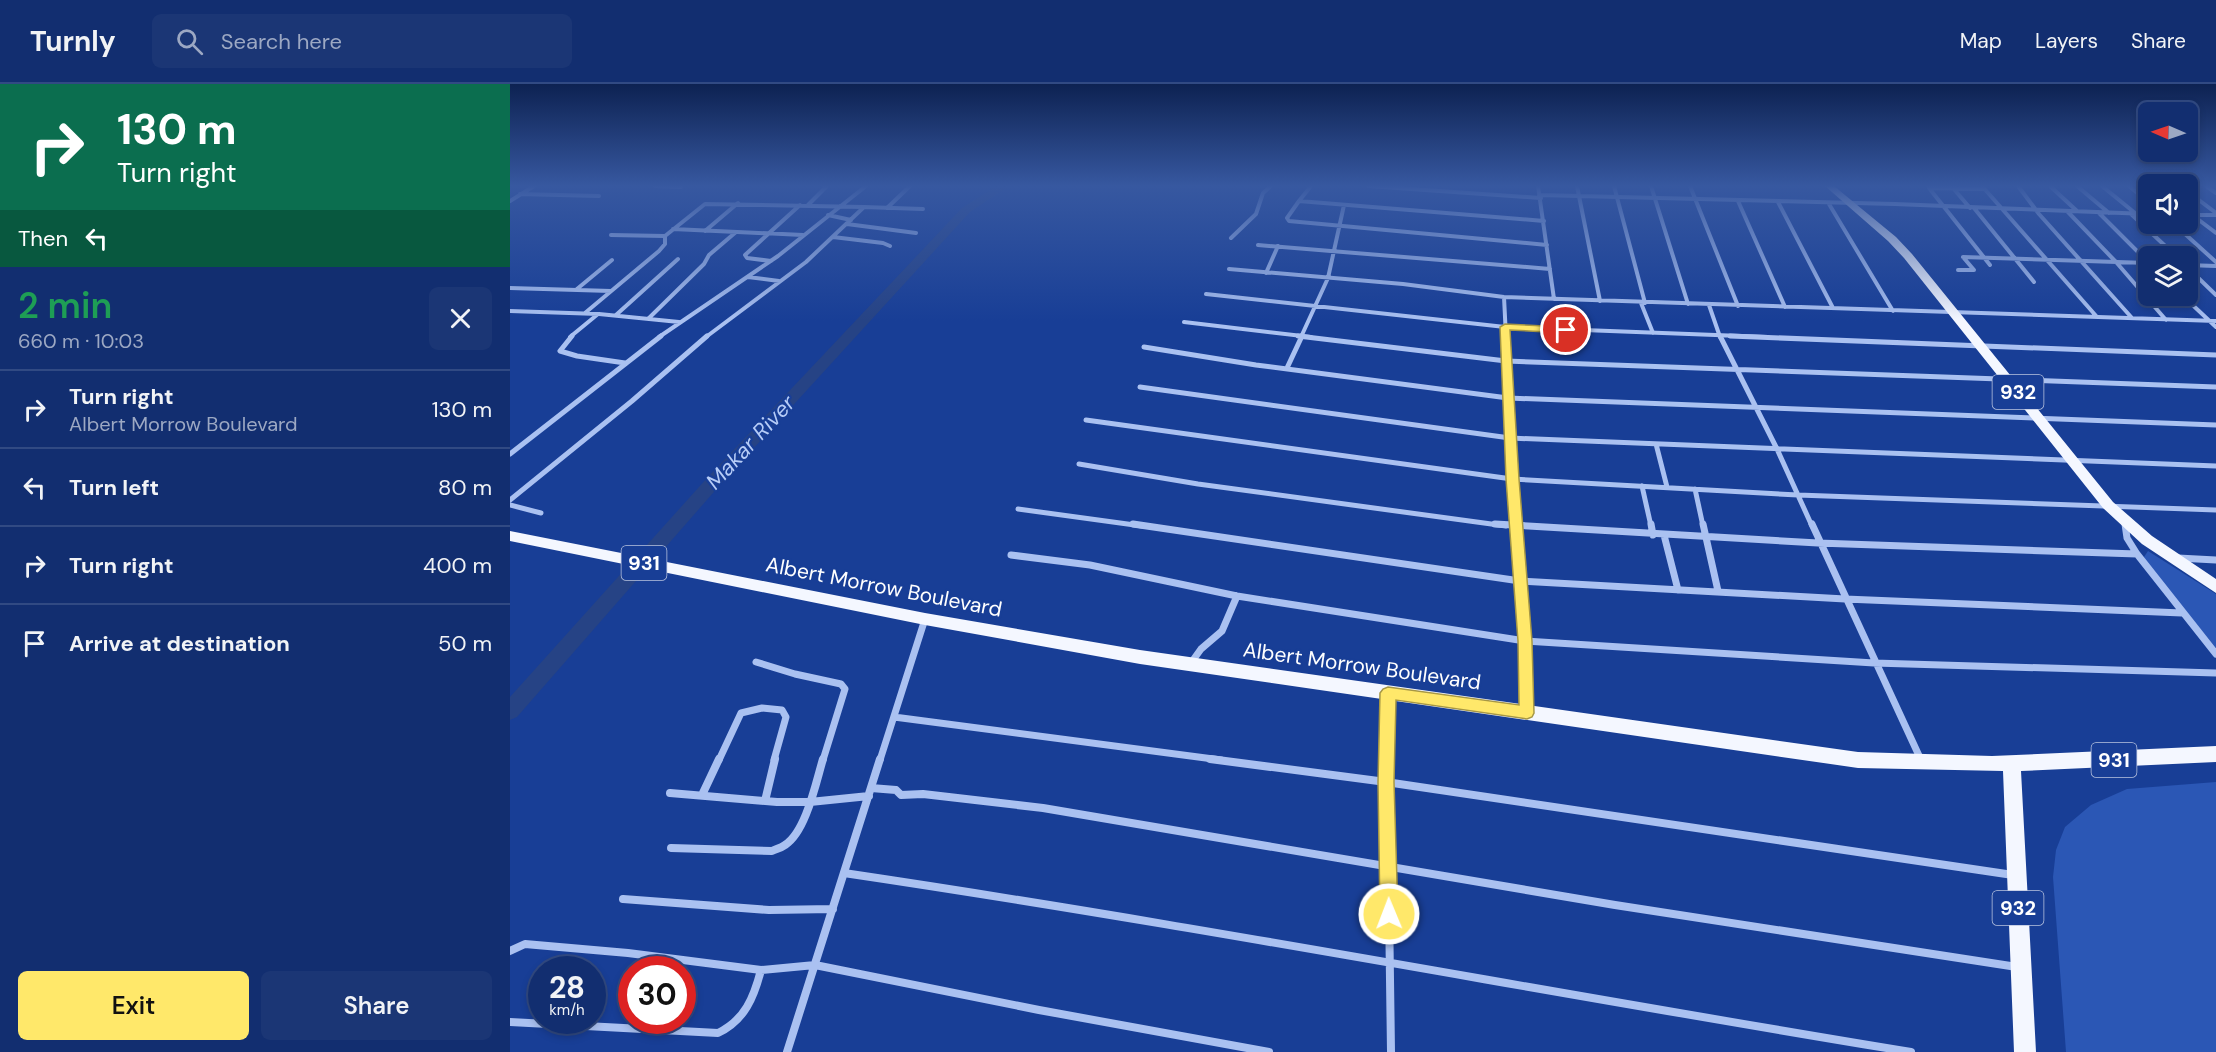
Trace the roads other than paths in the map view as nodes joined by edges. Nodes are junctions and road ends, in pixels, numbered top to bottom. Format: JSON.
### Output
{"nodes":[{"id":1,"x":671,"y":231,"type":"edge"},
{"id":2,"x":710,"y":231,"type":"edge"},
{"id":3,"x":773,"y":231,"type":"edge"},
{"id":4,"x":809,"y":231,"type":"edge"},
{"id":5,"x":839,"y":231,"type":"edge"},
{"id":6,"x":910,"y":231,"type":"edge"},
{"id":7,"x":1238,"y":231,"type":"edge"},
{"id":8,"x":1338,"y":231,"type":"edge"},
{"id":9,"x":1396,"y":231,"type":"edge"},
{"id":10,"x":1545,"y":231,"type":"edge"},
{"id":11,"x":1586,"y":231,"type":"edge"},
{"id":12,"x":1625,"y":231,"type":"edge"},
{"id":13,"x":1665,"y":231,"type":"edge"},
{"id":14,"x":1708,"y":231,"type":"edge"},
{"id":15,"x":1751,"y":231,"type":"edge"},
{"id":16,"x":1793,"y":231,"type":"edge"},
{"id":17,"x":1845,"y":231,"type":"edge"},
{"id":18,"x":1882,"y":231,"type":"edge"},
{"id":19,"x":1962,"y":231,"type":"edge"},
{"id":20,"x":1992,"y":231,"type":"edge"},
{"id":21,"x":2023,"y":231,"type":"edge"},
{"id":22,"x":2055,"y":231,"type":"edge"},
{"id":23,"x":2086,"y":231,"type":"edge"},
{"id":24,"x":2117,"y":231,"type":"edge"},
{"id":25,"x":2151,"y":231,"type":"edge"},
{"id":26,"x":736,"y":232,"type":"junction"},
{"id":27,"x":916,"y":232,"type":"dead end"},
{"id":28,"x":770,"y":234,"type":"junction"},
{"id":29,"x":2184,"y":234,"type":"edge"},
{"id":30,"x":611,"y":235,"type":"dead end"},
{"id":31,"x":665,"y":236,"type":"junction"},
{"id":32,"x":803,"y":236,"type":"junction"},
{"id":33,"x":833,"y":237,"type":"junction"},
{"id":34,"x":1231,"y":238,"type":"dead end"},
{"id":35,"x":1258,"y":245,"type":"dead end"},
{"id":36,"x":1547,"y":245,"type":"junction"},
{"id":37,"x":890,"y":246,"type":"dead end"},
{"id":38,"x":1278,"y":246,"type":"junction"},
{"id":39,"x":2166,"y":246,"type":"edge"},
{"id":40,"x":1335,"y":251,"type":"junction"},
{"id":41,"x":2138,"y":253,"type":"edge"},
{"id":42,"x":1984,"y":257,"type":"junction"},
{"id":43,"x":2015,"y":258,"type":"junction"},
{"id":44,"x":678,"y":259,"type":"dead end"},
{"id":45,"x":2048,"y":259,"type":"junction"},
{"id":46,"x":612,"y":260,"type":"dead end"},
{"id":47,"x":2081,"y":260,"type":"junction"},
{"id":48,"x":771,"y":261,"type":"junction"},
{"id":49,"x":2116,"y":262,"type":"junction"},
{"id":50,"x":2138,"y":263,"type":"edge"},
{"id":51,"x":2216,"y":264,"type":"edge"},
{"id":52,"x":1990,"y":265,"type":"dead end"},
{"id":53,"x":2198,"y":265,"type":"edge"},
{"id":54,"x":1229,"y":269,"type":"dead end"},
{"id":55,"x":1550,"y":269,"type":"junction"},
{"id":56,"x":1958,"y":270,"type":"dead end"},
{"id":57,"x":1266,"y":273,"type":"junction"},
{"id":58,"x":747,"y":277,"type":"junction"},
{"id":59,"x":2198,"y":277,"type":"edge"},
{"id":60,"x":1328,"y":278,"type":"junction"},
{"id":61,"x":779,"y":281,"type":"junction"},
{"id":62,"x":2034,"y":282,"type":"dead end"},
{"id":63,"x":510,"y":288,"type":"edge"},
{"id":64,"x":576,"y":290,"type":"junction"},
{"id":65,"x":612,"y":291,"type":"junction"},
{"id":66,"x":1206,"y":294,"type":"dead end"},
{"id":67,"x":2216,"y":295,"type":"edge"},
{"id":68,"x":1504,"y":297,"type":"junction"},
{"id":69,"x":1554,"y":299,"type":"junction"},
{"id":70,"x":1600,"y":301,"type":"junction"},
{"id":71,"x":1643,"y":303,"type":"junction"},
{"id":72,"x":1688,"y":304,"type":"junction"},
{"id":73,"x":1708,"y":305,"type":"junction"},
{"id":74,"x":1738,"y":306,"type":"junction"},
{"id":75,"x":2195,"y":306,"type":"edge"},
{"id":76,"x":1315,"y":307,"type":"junction"},
{"id":77,"x":1785,"y":307,"type":"junction"},
{"id":78,"x":1833,"y":308,"type":"junction"},
{"id":79,"x":510,"y":311,"type":"edge"},
{"id":80,"x":1893,"y":311,"type":"junction"},
{"id":81,"x":1954,"y":312,"type":"junction"},
{"id":82,"x":585,"y":314,"type":"junction"},
{"id":83,"x":599,"y":314,"type":"junction"},
{"id":84,"x":616,"y":315,"type":"junction"},
{"id":85,"x":2097,"y":317,"type":"junction"},
{"id":86,"x":2132,"y":318,"type":"junction"},
{"id":87,"x":648,"y":319,"type":"junction"},
{"id":88,"x":2166,"y":320,"type":"junction"},
{"id":89,"x":2213,"y":321,"type":"edge"},
{"id":90,"x":679,"y":322,"type":"junction"},
{"id":91,"x":1184,"y":322,"type":"dead end"},
{"id":92,"x":1505,"y":327,"type":"junction"},
{"id":93,"x":2216,"y":327,"type":"edge"},
{"id":94,"x":1653,"y":333,"type":"junction"},
{"id":95,"x":1301,"y":336,"type":"junction"},
{"id":96,"x":1720,"y":337,"type":"junction"},
{"id":97,"x":1981,"y":345,"type":"junction"},
{"id":98,"x":1144,"y":348,"type":"dead end"},
{"id":99,"x":2216,"y":355,"type":"edge"},
{"id":100,"x":1506,"y":361,"type":"junction"},
{"id":101,"x":625,"y":363,"type":"junction"},
{"id":102,"x":1287,"y":368,"type":"junction"},
{"id":103,"x":1737,"y":370,"type":"junction"},
{"id":104,"x":2008,"y":379,"type":"junction"},
{"id":105,"x":1140,"y":387,"type":"dead end"},
{"id":106,"x":2216,"y":387,"type":"edge"},
{"id":107,"x":1508,"y":398,"type":"junction"},
{"id":108,"x":1754,"y":407,"type":"junction"},
{"id":109,"x":2038,"y":418,"type":"junction"},
{"id":110,"x":1086,"y":420,"type":"dead end"},
{"id":111,"x":2216,"y":425,"type":"edge"},
{"id":112,"x":1510,"y":438,"type":"junction"},
{"id":113,"x":1656,"y":444,"type":"junction"},
{"id":114,"x":1777,"y":449,"type":"junction"},
{"id":115,"x":510,"y":454,"type":"edge"},
{"id":116,"x":2071,"y":459,"type":"junction"},
{"id":117,"x":1079,"y":464,"type":"dead end"},
{"id":118,"x":2216,"y":465,"type":"edge"},
{"id":119,"x":1512,"y":479,"type":"junction"},
{"id":120,"x":1642,"y":486,"type":"junction"},
{"id":121,"x":1667,"y":488,"type":"junction"},
{"id":122,"x":1695,"y":489,"type":"junction"},
{"id":123,"x":1798,"y":495,"type":"junction"},
{"id":124,"x":510,"y":500,"type":"edge"},
{"id":125,"x":510,"y":505,"type":"edge"},
{"id":126,"x":2108,"y":505,"type":"junction"},
{"id":127,"x":1018,"y":509,"type":"dead end"},
{"id":128,"x":2216,"y":510,"type":"edge"},
{"id":129,"x":541,"y":513,"type":"dead end"},
{"id":130,"x":2125,"y":522,"type":"junction"},
{"id":131,"x":1517,"y":528,"type":"junction"},
{"id":132,"x":1653,"y":535,"type":"junction"},
{"id":133,"x":1664,"y":535,"type":"junction"},
{"id":134,"x":510,"y":536,"type":"edge"},
{"id":135,"x":1705,"y":537,"type":"junction"},
{"id":136,"x":1818,"y":543,"type":"junction"},
{"id":137,"x":2137,"y":554,"type":"junction"},
{"id":138,"x":1011,"y":555,"type":"dead end"},
{"id":139,"x":2171,"y":558,"type":"junction"},
{"id":140,"x":2216,"y":560,"type":"edge"},
{"id":141,"x":1520,"y":581,"type":"junction"},
{"id":142,"x":2216,"y":587,"type":"edge"},
{"id":143,"x":1678,"y":590,"type":"junction"},
{"id":144,"x":1718,"y":591,"type":"junction"},
{"id":145,"x":1237,"y":596,"type":"junction"},
{"id":146,"x":1845,"y":599,"type":"junction"},
{"id":147,"x":2182,"y":613,"type":"junction"},
{"id":148,"x":925,"y":619,"type":"junction"},
{"id":149,"x":1525,"y":641,"type":"junction"},
{"id":150,"x":2216,"y":654,"type":"edge"},
{"id":151,"x":756,"y":662,"type":"dead end"},
{"id":152,"x":1874,"y":663,"type":"junction"},
{"id":153,"x":1191,"y":664,"type":"junction"},
{"id":154,"x":2216,"y":673,"type":"edge"},
{"id":155,"x":1388,"y":693,"type":"junction"},
{"id":156,"x":1527,"y":713,"type":"junction"},
{"id":157,"x":894,"y":717,"type":"junction"},
{"id":158,"x":2216,"y":753,"type":"edge"},
{"id":159,"x":1922,"y":765,"type":"junction"},
{"id":160,"x":2012,"y":765,"type":"junction"},
{"id":161,"x":1386,"y":782,"type":"junction"},
{"id":162,"x":870,"y":792,"type":"junction"},
{"id":163,"x":670,"y":793,"type":"dead end"},
{"id":164,"x":702,"y":795,"type":"junction"},
{"id":165,"x":765,"y":801,"type":"junction"},
{"id":166,"x":810,"y":802,"type":"junction"},
{"id":167,"x":671,"y":848,"type":"dead end"},
{"id":168,"x":1388,"y":867,"type":"junction"},
{"id":169,"x":844,"y":873,"type":"junction"},
{"id":170,"x":2017,"y":876,"type":"junction"},
{"id":171,"x":623,"y":899,"type":"dead end"},
{"id":172,"x":832,"y":909,"type":"junction"},
{"id":173,"x":510,"y":951,"type":"edge"},
{"id":174,"x":1389,"y":961,"type":"junction"},
{"id":175,"x":815,"y":965,"type":"junction"},
{"id":176,"x":2021,"y":968,"type":"junction"},
{"id":177,"x":761,"y":970,"type":"junction"},
{"id":178,"x":510,"y":1022,"type":"edge"},
{"id":179,"x":787,"y":1052,"type":"edge"},
{"id":180,"x":1269,"y":1052,"type":"edge"},
{"id":181,"x":1391,"y":1052,"type":"edge"},
{"id":182,"x":1911,"y":1052,"type":"edge"},
{"id":183,"x":2025,"y":1052,"type":"edge"}],
"edges":[{"from":1,"to":31,"type":"street"},
{"from":2,"to":26,"type":"street"},
{"from":3,"to":28,"type":"street"},
{"from":4,"to":32,"type":"street"},
{"from":5,"to":33,"type":"street"},
{"from":6,"to":27,"type":"street"},
{"from":7,"to":34,"type":"street"},
{"from":8,"to":40,"type":"street"},
{"from":9,"to":36,"type":"street"},
{"from":10,"to":36,"type":"street"},
{"from":11,"to":70,"type":"street"},
{"from":12,"to":71,"type":"street"},
{"from":13,"to":72,"type":"street"},
{"from":14,"to":74,"type":"street"},
{"from":15,"to":77,"type":"street"},
{"from":16,"to":78,"type":"street"},
{"from":17,"to":80,"type":"street"},
{"from":18,"to":81,"type":"main road","number":"932"},
{"from":19,"to":42,"type":"street"},
{"from":20,"to":43,"type":"street"},
{"from":21,"to":45,"type":"street"},
{"from":22,"to":47,"type":"street"},
{"from":23,"to":49,"type":"street"},
{"from":24,"to":41,"type":"street"},
{"from":25,"to":39,"type":"street"},
{"from":26,"to":28,"type":"street"},
{"from":26,"to":87,"type":"street"},
{"from":28,"to":32,"type":"street"},
{"from":28,"to":48,"type":"street"},
{"from":29,"to":51,"type":"street"},
{"from":30,"to":31,"type":"street"},
{"from":31,"to":65,"type":"street"},
{"from":32,"to":48,"type":"street"},
{"from":33,"to":37,"type":"street"},
{"from":33,"to":61,"type":"street"},
{"from":35,"to":38,"type":"street"},
{"from":36,"to":55,"type":"street"},
{"from":38,"to":40,"type":"street"},
{"from":38,"to":57,"type":"street"},
{"from":40,"to":55,"type":"street"},
{"from":40,"to":60,"type":"street"},
{"from":42,"to":43,"type":"street"},
{"from":42,"to":52,"type":"street"},
{"from":42,"to":56,"type":"street"},
{"from":43,"to":45,"type":"street"},
{"from":43,"to":62,"type":"street"},
{"from":44,"to":84,"type":"street"},
{"from":45,"to":47,"type":"street"},
{"from":45,"to":85,"type":"street"},
{"from":46,"to":64,"type":"street"},
{"from":47,"to":49,"type":"street"},
{"from":47,"to":86,"type":"street"},
{"from":48,"to":58,"type":"street"},
{"from":49,"to":50,"type":"street"},
{"from":49,"to":88,"type":"street"},
{"from":51,"to":53,"type":"street"},
{"from":54,"to":57,"type":"street"},
{"from":55,"to":69,"type":"street"},
{"from":57,"to":60,"type":"street"},
{"from":58,"to":61,"type":"street"},
{"from":58,"to":90,"type":"street"},
{"from":59,"to":67,"type":"street"},
{"from":60,"to":68,"type":"street"},
{"from":60,"to":76,"type":"street"},
{"from":61,"to":124,"type":"street"},
{"from":63,"to":64,"type":"street"},
{"from":64,"to":65,"type":"street"},
{"from":65,"to":82,"type":"street"},
{"from":66,"to":76,"type":"street"},
{"from":68,"to":69,"type":"street"},
{"from":68,"to":92,"type":"street"},
{"from":69,"to":70,"type":"street"},
{"from":70,"to":71,"type":"street"},
{"from":71,"to":72,"type":"street"},
{"from":71,"to":94,"type":"street"},
{"from":72,"to":73,"type":"street"},
{"from":73,"to":74,"type":"street"},
{"from":73,"to":96,"type":"street"},
{"from":74,"to":77,"type":"street"},
{"from":75,"to":89,"type":"street"},
{"from":76,"to":92,"type":"street"},
{"from":76,"to":95,"type":"street"},
{"from":77,"to":78,"type":"street"},
{"from":78,"to":80,"type":"street"},
{"from":79,"to":82,"type":"street"},
{"from":80,"to":81,"type":"street"},
{"from":81,"to":85,"type":"street"},
{"from":81,"to":97,"type":"main road","number":"932"},
{"from":82,"to":83,"type":"street"},
{"from":83,"to":84,"type":"street"},
{"from":83,"to":101,"type":"street"},
{"from":84,"to":87,"type":"street"},
{"from":85,"to":86,"type":"street"},
{"from":86,"to":88,"type":"street"},
{"from":87,"to":90,"type":"street"},
{"from":88,"to":89,"type":"street"},
{"from":89,"to":93,"type":"street"},
{"from":90,"to":101,"type":"street"},
{"from":91,"to":95,"type":"street"},
{"from":92,"to":94,"type":"street"},
{"from":92,"to":100,"type":"street"},
{"from":94,"to":96,"type":"street"},
{"from":95,"to":100,"type":"street"},
{"from":95,"to":102,"type":"street"},
{"from":96,"to":97,"type":"street"},
{"from":96,"to":103,"type":"street"},
{"from":97,"to":99,"type":"street"},
{"from":97,"to":104,"type":"main road","number":"932"},
{"from":98,"to":102,"type":"street"},
{"from":100,"to":103,"type":"street"},
{"from":100,"to":107,"type":"street"},
{"from":101,"to":115,"type":"street"},
{"from":102,"to":107,"type":"street"},
{"from":103,"to":104,"type":"street"},
{"from":103,"to":108,"type":"street"},
{"from":104,"to":106,"type":"street"},
{"from":104,"to":109,"type":"main road","number":"932"},
{"from":105,"to":112,"type":"street"},
{"from":107,"to":108,"type":"street"},
{"from":107,"to":112,"type":"street"},
{"from":108,"to":109,"type":"street"},
{"from":108,"to":114,"type":"street"},
{"from":109,"to":111,"type":"street"},
{"from":109,"to":116,"type":"main road","number":"932"},
{"from":110,"to":119,"type":"street"},
{"from":112,"to":113,"type":"street"},
{"from":112,"to":119,"type":"street"},
{"from":113,"to":114,"type":"street"},
{"from":113,"to":121,"type":"street"},
{"from":114,"to":116,"type":"street"},
{"from":114,"to":123,"type":"street"},
{"from":116,"to":118,"type":"street"},
{"from":116,"to":126,"type":"main road","number":"932"},
{"from":117,"to":131,"type":"street"},
{"from":119,"to":120,"type":"street"},
{"from":119,"to":131,"type":"street"},
{"from":120,"to":121,"type":"street"},
{"from":120,"to":132,"type":"street"},
{"from":121,"to":122,"type":"street"},
{"from":122,"to":123,"type":"street"},
{"from":122,"to":135,"type":"street"},
{"from":123,"to":126,"type":"street"},
{"from":123,"to":136,"type":"street"},
{"from":125,"to":129,"type":"street"},
{"from":126,"to":128,"type":"street"},
{"from":126,"to":130,"type":"main road","number":"932"},
{"from":127,"to":141,"type":"street"},
{"from":130,"to":137,"type":"street"},
{"from":130,"to":139,"type":"main road","number":"932"},
{"from":131,"to":132,"type":"street"},
{"from":131,"to":141,"type":"street"},
{"from":132,"to":133,"type":"street"},
{"from":133,"to":135,"type":"street"},
{"from":133,"to":143,"type":"street"},
{"from":134,"to":148,"type":"main road","name":"Albert Morrow Boulevard","number":"931"},
{"from":135,"to":136,"type":"street"},
{"from":135,"to":144,"type":"street"},
{"from":136,"to":137,"type":"street"},
{"from":136,"to":146,"type":"street"},
{"from":137,"to":147,"type":"street"},
{"from":138,"to":145,"type":"street"},
{"from":139,"to":140,"type":"street"},
{"from":139,"to":142,"type":"main road","number":"932"},
{"from":141,"to":143,"type":"street"},
{"from":141,"to":149,"type":"street"},
{"from":143,"to":144,"type":"street"},
{"from":144,"to":146,"type":"street"},
{"from":145,"to":149,"type":"street"},
{"from":145,"to":153,"type":"street"},
{"from":146,"to":147,"type":"street"},
{"from":146,"to":152,"type":"street"},
{"from":147,"to":150,"type":"street"},
{"from":148,"to":153,"type":"main road","name":"Albert Morrow Boulevard","number":"931"},
{"from":148,"to":157,"type":"street"},
{"from":149,"to":152,"type":"street"},
{"from":149,"to":156,"type":"street"},
{"from":151,"to":166,"type":"street"},
{"from":152,"to":154,"type":"street"},
{"from":152,"to":159,"type":"street"},
{"from":153,"to":155,"type":"main road","name":"Albert Morrow Boulevard","number":"931"},
{"from":155,"to":156,"type":"main road","name":"Albert Morrow Boulevard","number":"931"},
{"from":155,"to":161,"type":"street"},
{"from":156,"to":159,"type":"main road","name":"Albert Morrow Boulevard","number":"931"},
{"from":157,"to":161,"type":"street"},
{"from":157,"to":162,"type":"street"},
{"from":158,"to":160,"type":"main road","name":"Albert Morrow Boulevard","number":"931"},
{"from":159,"to":160,"type":"main road","name":"Albert Morrow Boulevard","number":"931"},
{"from":160,"to":170,"type":"main road","number":"932"},
{"from":161,"to":168,"type":"street"},
{"from":161,"to":170,"type":"street"},
{"from":162,"to":166,"type":"street"},
{"from":162,"to":168,"type":"street"},
{"from":162,"to":169,"type":"street"},
{"from":163,"to":164,"type":"street"},
{"from":164,"to":165,"type":"street"},
{"from":164,"to":165,"type":"street"},
{"from":165,"to":166,"type":"street"},
{"from":166,"to":167,"type":"street"},
{"from":168,"to":174,"type":"street"},
{"from":168,"to":176,"type":"street"},
{"from":169,"to":172,"type":"street"},
{"from":169,"to":174,"type":"street"},
{"from":170,"to":176,"type":"main road","number":"932"},
{"from":171,"to":172,"type":"street"},
{"from":172,"to":175,"type":"street"},
{"from":173,"to":177,"type":"street"},
{"from":174,"to":181,"type":"street"},
{"from":174,"to":182,"type":"street"},
{"from":175,"to":177,"type":"street"},
{"from":175,"to":179,"type":"street"},
{"from":175,"to":180,"type":"street"},
{"from":176,"to":183,"type":"main road","number":"932"},
{"from":177,"to":178,"type":"street"}]}
